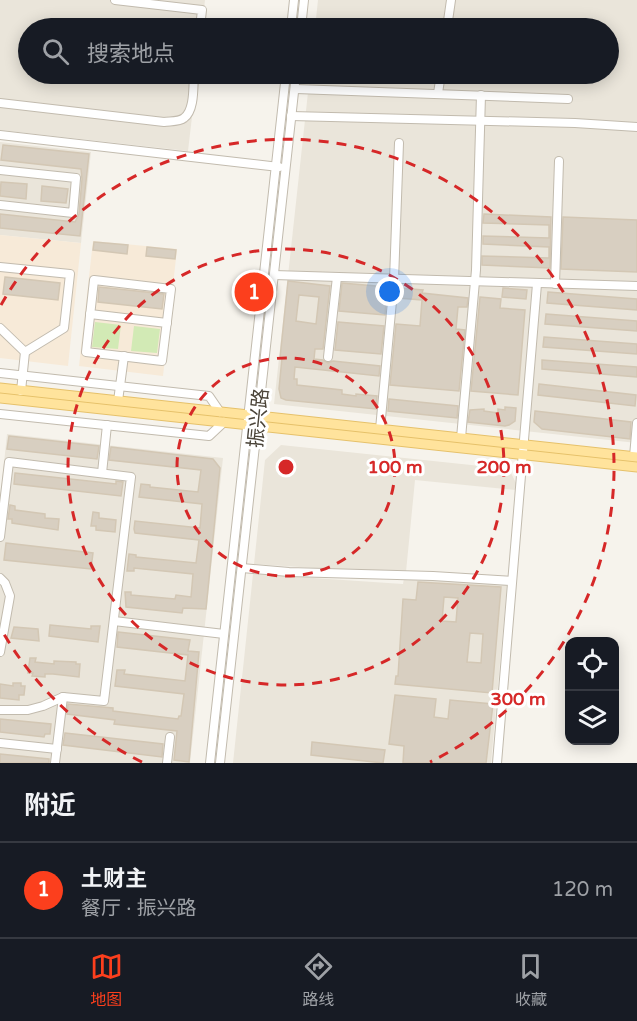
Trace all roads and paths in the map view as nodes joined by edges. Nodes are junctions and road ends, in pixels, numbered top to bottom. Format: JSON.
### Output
{"nodes":[{"id":1,"x":115,"y":0,"type":"edge"},
{"id":2,"x":294,"y":0,"type":"edge"},
{"id":3,"x":304,"y":0,"type":"edge"},
{"id":4,"x":452,"y":0,"type":"edge"},
{"id":5,"x":201,"y":18,"type":"edge"},
{"id":6,"x":292,"y":18,"type":"edge"},
{"id":7,"x":302,"y":18,"type":"edge"},
{"id":8,"x":449,"y":18,"type":"edge"},
{"id":9,"x":193,"y":84,"type":"edge"},
{"id":10,"x":285,"y":84,"type":"edge"},
{"id":11,"x":295,"y":84,"type":"edge"},
{"id":12,"x":439,"y":84,"type":"edge"},
{"id":13,"x":296,"y":88,"type":"dead end"},
{"id":14,"x":438,"y":93,"type":"junction"},
{"id":15,"x":481,"y":95,"type":"junction"},
{"id":16,"x":568,"y":99,"type":"dead end"},
{"id":17,"x":0,"y":103,"type":"edge"},
{"id":18,"x":291,"y":116,"type":"junction"},
{"id":19,"x":480,"y":120,"type":"junction"},
{"id":20,"x":637,"y":127,"type":"edge"},
{"id":21,"x":0,"y":135,"type":"edge"},
{"id":22,"x":399,"y":143,"type":"dead end"},
{"id":23,"x":559,"y":161,"type":"dead end"},
{"id":24,"x":276,"y":167,"type":"junction"},
{"id":25,"x":286,"y":168,"type":"junction"},
{"id":26,"x":0,"y":170,"type":"edge"},
{"id":27,"x":0,"y":205,"type":"edge"},
{"id":28,"x":0,"y":267,"type":"edge"},
{"id":29,"x":274,"y":275,"type":"junction"},
{"id":30,"x":337,"y":278,"type":"junction"},
{"id":31,"x":394,"y":280,"type":"junction"},
{"id":32,"x":475,"y":282,"type":"junction"},
{"id":33,"x":537,"y":284,"type":"junction"},
{"id":34,"x":555,"y":284,"type":"junction"},
{"id":35,"x":637,"y":286,"type":"edge"},
{"id":36,"x":90,"y":314,"type":"junction"},
{"id":37,"x":167,"y":323,"type":"junction"},
{"id":38,"x":0,"y":328,"type":"edge"},
{"id":39,"x":25,"y":352,"type":"junction"},
{"id":40,"x":124,"y":356,"type":"junction"},
{"id":41,"x":328,"y":357,"type":"dead end"},
{"id":42,"x":0,"y":373,"type":"edge"},
{"id":43,"x":22,"y":375,"type":"junction"},
{"id":44,"x":120,"y":386,"type":"junction"},
{"id":45,"x":0,"y":388,"type":"edge"},
{"id":46,"x":21,"y":390,"type":"junction"},
{"id":47,"x":0,"y":398,"type":"edge"},
{"id":48,"x":118,"y":401,"type":"junction"},
{"id":49,"x":220,"y":412,"type":"junction"},
{"id":50,"x":0,"y":414,"type":"edge"},
{"id":51,"x":253,"y":420,"type":"junction"},
{"id":52,"x":224,"y":422,"type":"junction"},
{"id":53,"x":637,"y":423,"type":"edge"},
{"id":54,"x":107,"y":425,"type":"junction"},
{"id":55,"x":380,"y":429,"type":"junction"},
{"id":56,"x":461,"y":438,"type":"junction"},
{"id":57,"x":523,"y":449,"type":"junction"},
{"id":58,"x":636,"y":457,"type":"edge"},
{"id":59,"x":637,"y":467,"type":"edge"},
{"id":60,"x":102,"y":473,"type":"junction"},
{"id":61,"x":0,"y":537,"type":"edge"},
{"id":62,"x":242,"y":568,"type":"junction"},
{"id":63,"x":0,"y":578,"type":"edge"},
{"id":64,"x":512,"y":581,"type":"junction"},
{"id":65,"x":114,"y":621,"type":"junction"},
{"id":66,"x":224,"y":634,"type":"junction"},
{"id":67,"x":0,"y":652,"type":"edge"},
{"id":68,"x":63,"y":697,"type":"junction"},
{"id":69,"x":0,"y":711,"type":"edge"},
{"id":70,"x":170,"y":737,"type":"dead end"},
{"id":71,"x":0,"y":742,"type":"edge"},
{"id":72,"x":57,"y":749,"type":"junction"},
{"id":73,"x":55,"y":763,"type":"edge"},
{"id":74,"x":167,"y":763,"type":"edge"},
{"id":75,"x":210,"y":763,"type":"edge"},
{"id":76,"x":220,"y":763,"type":"edge"},
{"id":77,"x":496,"y":763,"type":"edge"}],
"edges":[{"from":1,"to":5,"type":"street"},
{"from":2,"to":6,"type":"street"},
{"from":3,"to":7,"type":"street"},
{"from":4,"to":8,"type":"street"},
{"from":9,"to":17,"type":"street"},
{"from":10,"to":24,"type":"street","name":"振兴路"},
{"from":11,"to":18,"type":"street","name":"振兴路"},
{"from":12,"to":14,"type":"street"},
{"from":13,"to":14,"type":"street"},
{"from":14,"to":15,"type":"street"},
{"from":15,"to":16,"type":"street"},
{"from":15,"to":19,"type":"street"},
{"from":18,"to":19,"type":"street"},
{"from":18,"to":25,"type":"street","name":"振兴路"},
{"from":19,"to":20,"type":"street"},
{"from":19,"to":32,"type":"street"},
{"from":21,"to":24,"type":"street"},
{"from":22,"to":31,"type":"street"},
{"from":23,"to":34,"type":"street"},
{"from":24,"to":25,"type":"street"},
{"from":24,"to":51,"type":"street","name":"振兴路"},
{"from":25,"to":29,"type":"street","name":"振兴路"},
{"from":26,"to":27,"type":"street"},
{"from":28,"to":39,"type":"street"},
{"from":29,"to":30,"type":"street"},
{"from":29,"to":51,"type":"street","name":"振兴路"},
{"from":30,"to":31,"type":"street"},
{"from":30,"to":41,"type":"street"},
{"from":31,"to":32,"type":"street"},
{"from":31,"to":55,"type":"street"},
{"from":32,"to":33,"type":"street"},
{"from":32,"to":56,"type":"street"},
{"from":33,"to":34,"type":"street"},
{"from":33,"to":57,"type":"street"},
{"from":34,"to":35,"type":"street"},
{"from":36,"to":37,"type":"street"},
{"from":36,"to":37,"type":"street"},
{"from":36,"to":40,"type":"street"},
{"from":37,"to":40,"type":"street"},
{"from":38,"to":39,"type":"street"},
{"from":39,"to":43,"type":"street"},
{"from":40,"to":44,"type":"street"},
{"from":42,"to":43,"type":"street"},
{"from":43,"to":44,"type":"street"},
{"from":43,"to":46,"type":"street"},
{"from":44,"to":48,"type":"street"},
{"from":44,"to":49,"type":"street"},
{"from":45,"to":46,"type":"main road"},
{"from":46,"to":48,"type":"main road"},
{"from":47,"to":52,"type":"main road"},
{"from":48,"to":49,"type":"main road"},
{"from":49,"to":51,"type":"main road"},
{"from":50,"to":54,"type":"street"},
{"from":51,"to":52,"type":"main road"},
{"from":51,"to":55,"type":"main road"},
{"from":51,"to":57,"type":"main road"},
{"from":51,"to":62,"type":"street","name":"振兴路"},
{"from":51,"to":66,"type":"street","name":"振兴路"},
{"from":52,"to":54,"type":"street"},
{"from":53,"to":58,"type":"street"},
{"from":54,"to":60,"type":"street"},
{"from":55,"to":56,"type":"main road"},
{"from":56,"to":57,"type":"main road"},
{"from":57,"to":58,"type":"main road"},
{"from":57,"to":59,"type":"main road"},
{"from":57,"to":64,"type":"street"},
{"from":60,"to":61,"type":"street"},
{"from":60,"to":65,"type":"street"},
{"from":62,"to":64,"type":"street"},
{"from":62,"to":76,"type":"street","name":"振兴路"},
{"from":63,"to":67,"type":"street"},
{"from":64,"to":77,"type":"street"},
{"from":65,"to":66,"type":"street"},
{"from":65,"to":68,"type":"street"},
{"from":66,"to":75,"type":"street","name":"振兴路"},
{"from":68,"to":69,"type":"street"},
{"from":68,"to":72,"type":"street"},
{"from":70,"to":74,"type":"street"},
{"from":71,"to":72,"type":"street"},
{"from":72,"to":73,"type":"street"}]}
